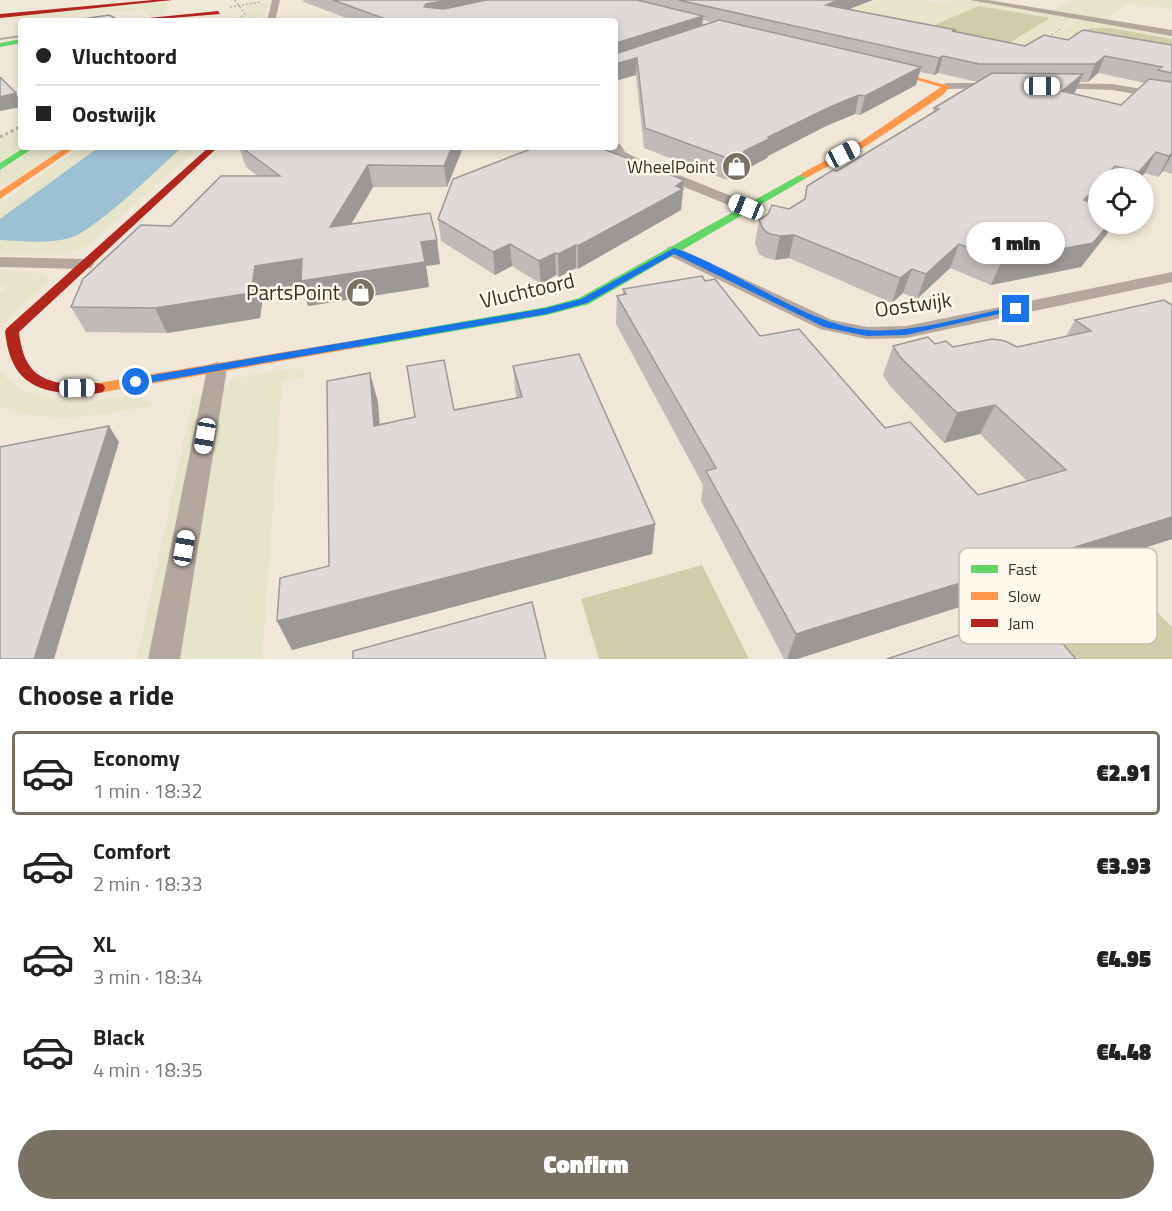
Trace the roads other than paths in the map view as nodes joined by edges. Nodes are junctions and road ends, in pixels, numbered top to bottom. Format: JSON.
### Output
{"nodes":[{"id":1,"x":128,"y":0,"type":"edge"},
{"id":2,"x":170,"y":0,"type":"edge"},
{"id":3,"x":188,"y":0,"type":"edge"},
{"id":4,"x":205,"y":0,"type":"edge"},
{"id":5,"x":276,"y":0,"type":"edge"},
{"id":6,"x":974,"y":0,"type":"edge"},
{"id":7,"x":0,"y":14,"type":"edge"},
{"id":8,"x":221,"y":17,"type":"edge"},
{"id":9,"x":187,"y":18,"type":"edge"},
{"id":10,"x":272,"y":18,"type":"edge"},
{"id":11,"x":1172,"y":33,"type":"edge"},
{"id":12,"x":18,"y":37,"type":"edge"},
{"id":13,"x":18,"y":38,"type":"edge"},
{"id":14,"x":0,"y":39,"type":"edge"},
{"id":15,"x":0,"y":45,"type":"edge"},
{"id":16,"x":868,"y":65,"type":"edge"},
{"id":17,"x":946,"y":86,"type":"junction"},
{"id":18,"x":1008,"y":86,"type":"edge"},
{"id":19,"x":1042,"y":86,"type":"edge"},
{"id":20,"x":1172,"y":97,"type":"edge"},
{"id":21,"x":26,"y":150,"type":"edge"},
{"id":22,"x":68,"y":150,"type":"edge"},
{"id":23,"x":211,"y":150,"type":"edge"},
{"id":24,"x":617,"y":150,"type":"edge"},
{"id":25,"x":0,"y":166,"type":"edge"},
{"id":26,"x":0,"y":196,"type":"edge"},
{"id":27,"x":746,"y":207,"type":"junction"},
{"id":28,"x":674,"y":250,"type":"junction"},
{"id":29,"x":0,"y":262,"type":"edge"},
{"id":30,"x":85,"y":264,"type":"junction"},
{"id":31,"x":1172,"y":277,"type":"edge"},
{"id":32,"x":217,"y":369,"type":"junction"},
{"id":33,"x":164,"y":659,"type":"edge"}],
"edges":[{"from":1,"to":7,"type":"street"},
{"from":2,"to":7,"type":"street"},
{"from":3,"to":9,"type":"street"},
{"from":4,"to":8,"type":"street"},
{"from":5,"to":10,"type":"street"},
{"from":6,"to":11,"type":"street"},
{"from":8,"to":9,"type":"street"},
{"from":12,"to":14,"type":"lane"},
{"from":13,"to":15,"type":"street"},
{"from":16,"to":17,"type":"street"},
{"from":17,"to":18,"type":"street"},
{"from":17,"to":27,"type":"street","name":"Vluchtoord"},
{"from":19,"to":20,"type":"street"},
{"from":21,"to":25,"type":"street"},
{"from":22,"to":26,"type":"street"},
{"from":23,"to":30,"type":"street","name":"Vluchtoord"},
{"from":24,"to":27,"type":"street"},
{"from":27,"to":28,"type":"street","name":"Vluchtoord"},
{"from":28,"to":31,"type":"street","name":"Oostwijk"},
{"from":28,"to":32,"type":"street","name":"Vluchtoord"},
{"from":29,"to":30,"type":"street"},
{"from":30,"to":32,"type":"street","name":"Vluchtoord"},
{"from":32,"to":33,"type":"street"}]}
